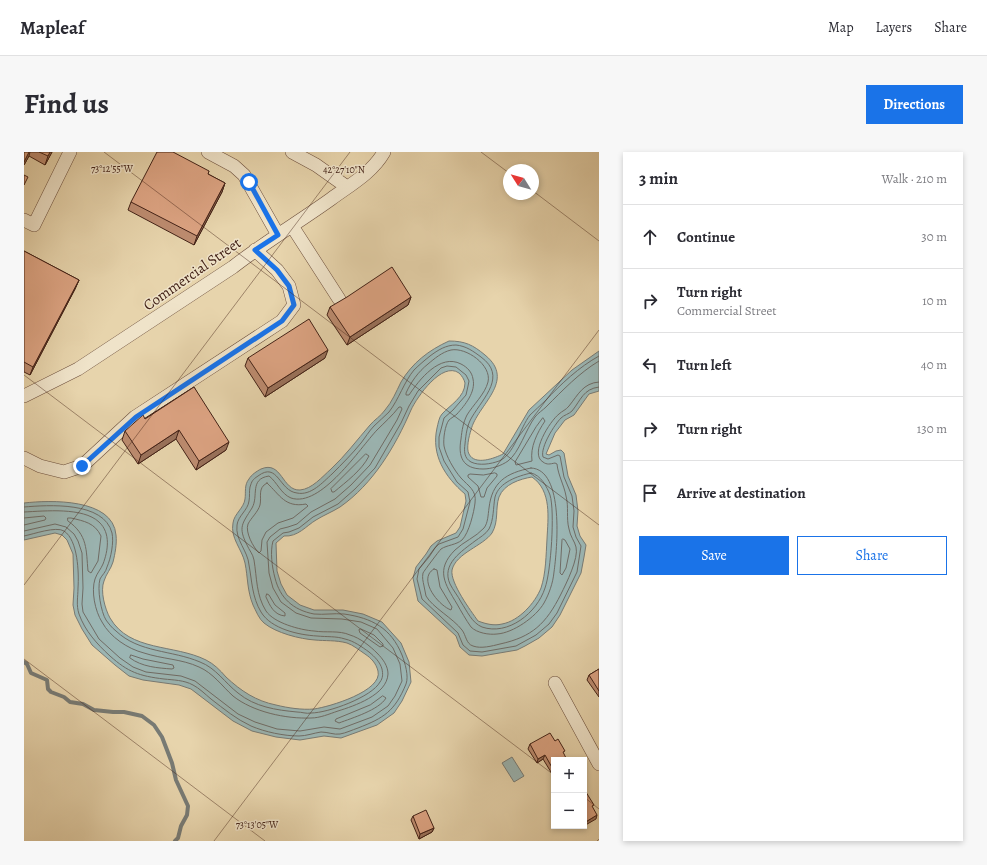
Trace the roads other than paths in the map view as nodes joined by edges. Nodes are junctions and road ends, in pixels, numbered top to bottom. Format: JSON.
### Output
{"nodes":[{"id":1,"x":70,"y":152,"type":"edge"},
{"id":2,"x":208,"y":152,"type":"edge"},
{"id":3,"x":292,"y":152,"type":"edge"},
{"id":4,"x":384,"y":152,"type":"edge"},
{"id":5,"x":348,"y":187,"type":"junction"},
{"id":6,"x":24,"y":220,"type":"edge"},
{"id":7,"x":292,"y":226,"type":"junction"},
{"id":8,"x":278,"y":235,"type":"junction"},
{"id":9,"x":255,"y":250,"type":"junction"},
{"id":10,"x":339,"y":299,"type":"dead end"},
{"id":11,"x":24,"y":396,"type":"edge"},
{"id":12,"x":24,"y":458,"type":"edge"},
{"id":13,"x":555,"y":682,"type":"dead end"},
{"id":14,"x":599,"y":764,"type":"edge"}],
"edges":[{"from":1,"to":6,"type":"street"},
{"from":2,"to":8,"type":"street"},
{"from":3,"to":5,"type":"street"},
{"from":4,"to":5,"type":"street","name":"Commercial Street"},
{"from":5,"to":7,"type":"street","name":"Commercial Street"},
{"from":7,"to":8,"type":"street","name":"Commercial Street"},
{"from":7,"to":10,"type":"street"},
{"from":8,"to":9,"type":"street","name":"Commercial Street"},
{"from":9,"to":11,"type":"street","name":"Commercial Street"},
{"from":9,"to":12,"type":"street"},
{"from":13,"to":14,"type":"street"}]}
